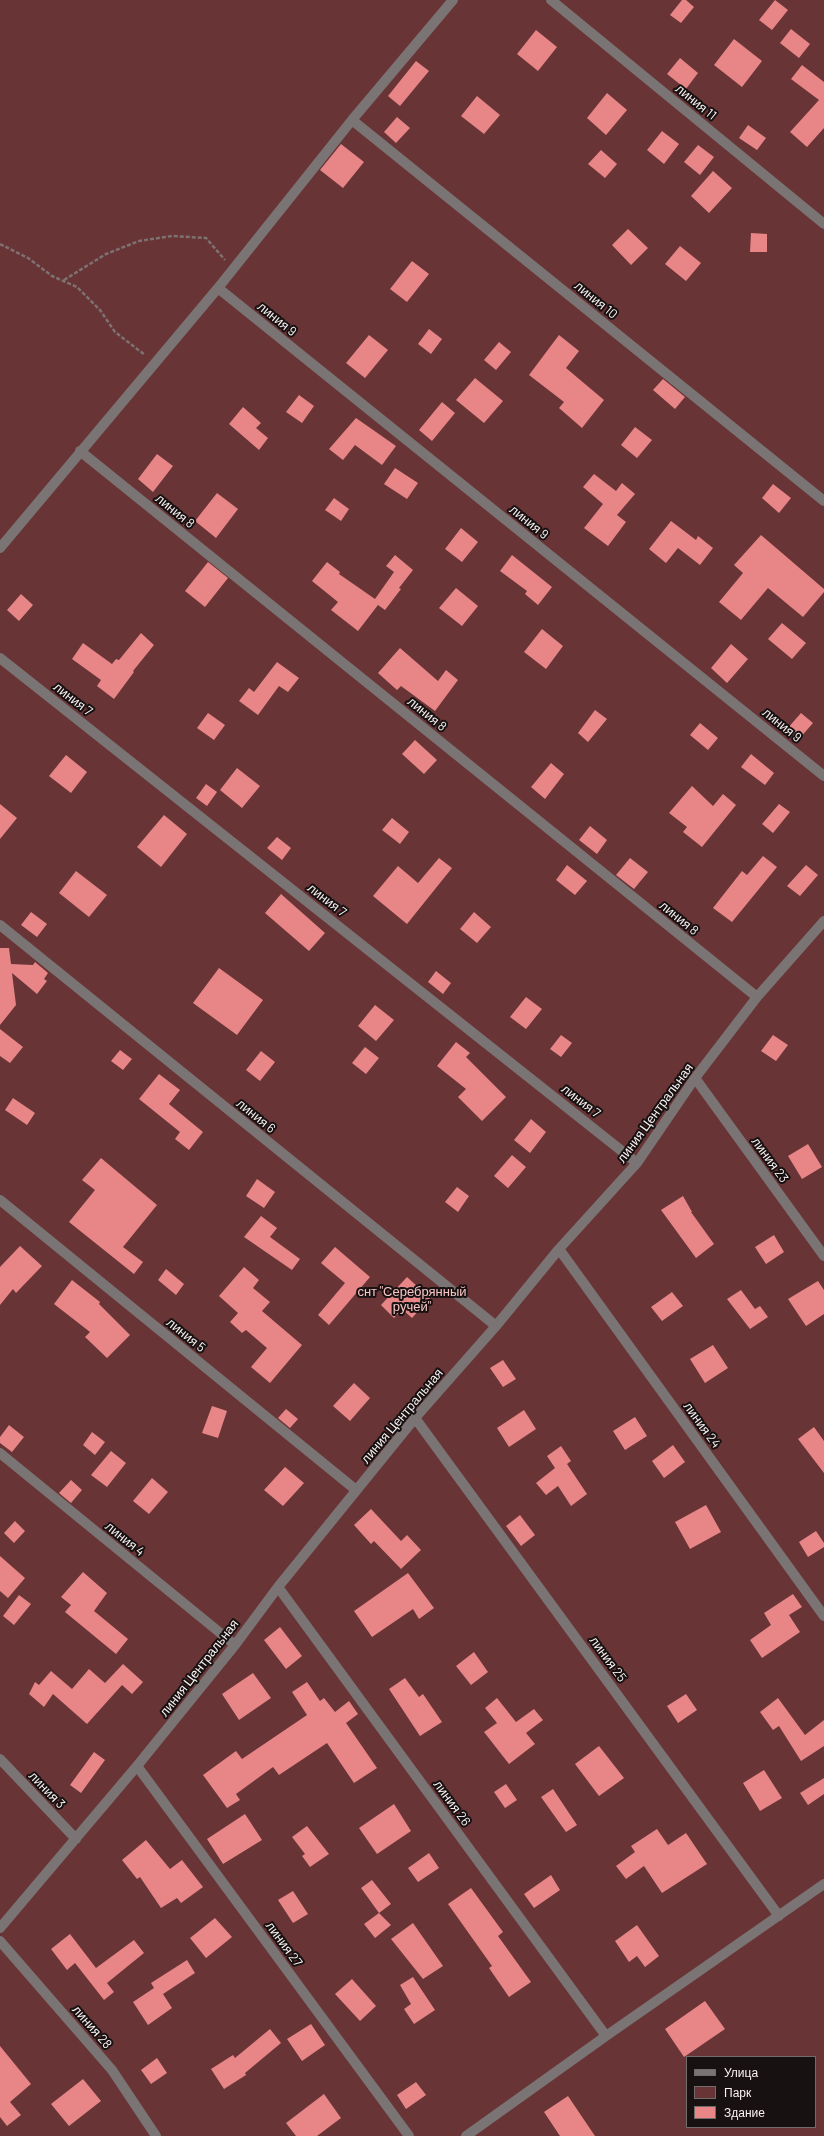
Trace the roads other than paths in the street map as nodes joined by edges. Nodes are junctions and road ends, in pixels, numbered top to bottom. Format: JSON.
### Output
{"nodes":[{"id":1,"x":453,"y":0,"type":"edge"},
{"id":2,"x":551,"y":0,"type":"edge"},
{"id":3,"x":352,"y":120,"type":"junction"},
{"id":4,"x":824,"y":224,"type":"edge"},
{"id":5,"x":218,"y":288,"type":"junction"},
{"id":6,"x":80,"y":451,"type":"junction"},
{"id":7,"x":824,"y":501,"type":"edge"},
{"id":8,"x":0,"y":548,"type":"edge"},
{"id":9,"x":0,"y":658,"type":"edge"},
{"id":10,"x":824,"y":776,"type":"edge"},
{"id":11,"x":824,"y":921,"type":"edge"},
{"id":12,"x":0,"y":925,"type":"edge"},
{"id":13,"x":757,"y":997,"type":"junction"},
{"id":14,"x":695,"y":1078,"type":"junction"},
{"id":15,"x":637,"y":1163,"type":"junction"},
{"id":16,"x":0,"y":1200,"type":"edge"},
{"id":17,"x":559,"y":1249,"type":"junction"},
{"id":18,"x":824,"y":1256,"type":"edge"},
{"id":19,"x":496,"y":1326,"type":"junction"},
{"id":20,"x":415,"y":1418,"type":"junction"},
{"id":21,"x":0,"y":1453,"type":"edge"},
{"id":22,"x":356,"y":1490,"type":"junction"},
{"id":23,"x":278,"y":1587,"type":"junction"},
{"id":24,"x":824,"y":1616,"type":"edge"},
{"id":25,"x":234,"y":1645,"type":"junction"},
{"id":26,"x":0,"y":1759,"type":"edge"},
{"id":27,"x":137,"y":1766,"type":"junction"},
{"id":28,"x":76,"y":1839,"type":"junction"},
{"id":29,"x":824,"y":1884,"type":"edge"},
{"id":30,"x":779,"y":1916,"type":"junction"},
{"id":31,"x":0,"y":1928,"type":"edge"},
{"id":32,"x":0,"y":1941,"type":"edge"},
{"id":33,"x":606,"y":2036,"type":"junction"},
{"id":34,"x":156,"y":2136,"type":"edge"},
{"id":35,"x":409,"y":2136,"type":"edge"},
{"id":36,"x":466,"y":2136,"type":"edge"}],
"edges":[{"from":1,"to":3,"type":"street"},
{"from":2,"to":4,"type":"street","name":"линия 11"},
{"from":3,"to":5,"type":"street"},
{"from":3,"to":7,"type":"street","name":"линия 10"},
{"from":5,"to":6,"type":"street"},
{"from":5,"to":10,"type":"street","name":"линия 9"},
{"from":6,"to":8,"type":"street"},
{"from":6,"to":13,"type":"street","name":"линия 8"},
{"from":9,"to":15,"type":"street","name":"линия 7"},
{"from":11,"to":13,"type":"street","name":"линия Центральная"},
{"from":12,"to":19,"type":"street","name":"линия 6"},
{"from":13,"to":14,"type":"street","name":"линия Центральная"},
{"from":14,"to":15,"type":"street","name":"линия Центральная"},
{"from":14,"to":18,"type":"street","name":"линия 23"},
{"from":15,"to":17,"type":"street","name":"линия Центральная"},
{"from":16,"to":22,"type":"street","name":"линия 5"},
{"from":17,"to":19,"type":"street","name":"линия Центральная"},
{"from":17,"to":24,"type":"street","name":"линия 24"},
{"from":19,"to":20,"type":"street","name":"линия Центральная"},
{"from":20,"to":22,"type":"street","name":"линия Центральная"},
{"from":20,"to":30,"type":"street","name":"линия 25"},
{"from":21,"to":25,"type":"street","name":"линия 4"},
{"from":22,"to":23,"type":"street","name":"линия Центральная"},
{"from":23,"to":25,"type":"street","name":"линия Центральная"},
{"from":23,"to":33,"type":"street","name":"линия 26"},
{"from":25,"to":27,"type":"street","name":"линия Центральная"},
{"from":26,"to":28,"type":"street","name":"линия 3"},
{"from":27,"to":28,"type":"street","name":"линия Центральная"},
{"from":27,"to":35,"type":"street","name":"линия 27"},
{"from":28,"to":31,"type":"street","name":"линия Центральная"},
{"from":29,"to":30,"type":"street"},
{"from":30,"to":33,"type":"street"},
{"from":32,"to":34,"type":"street","name":"линия 28"},
{"from":33,"to":36,"type":"street"}]}
